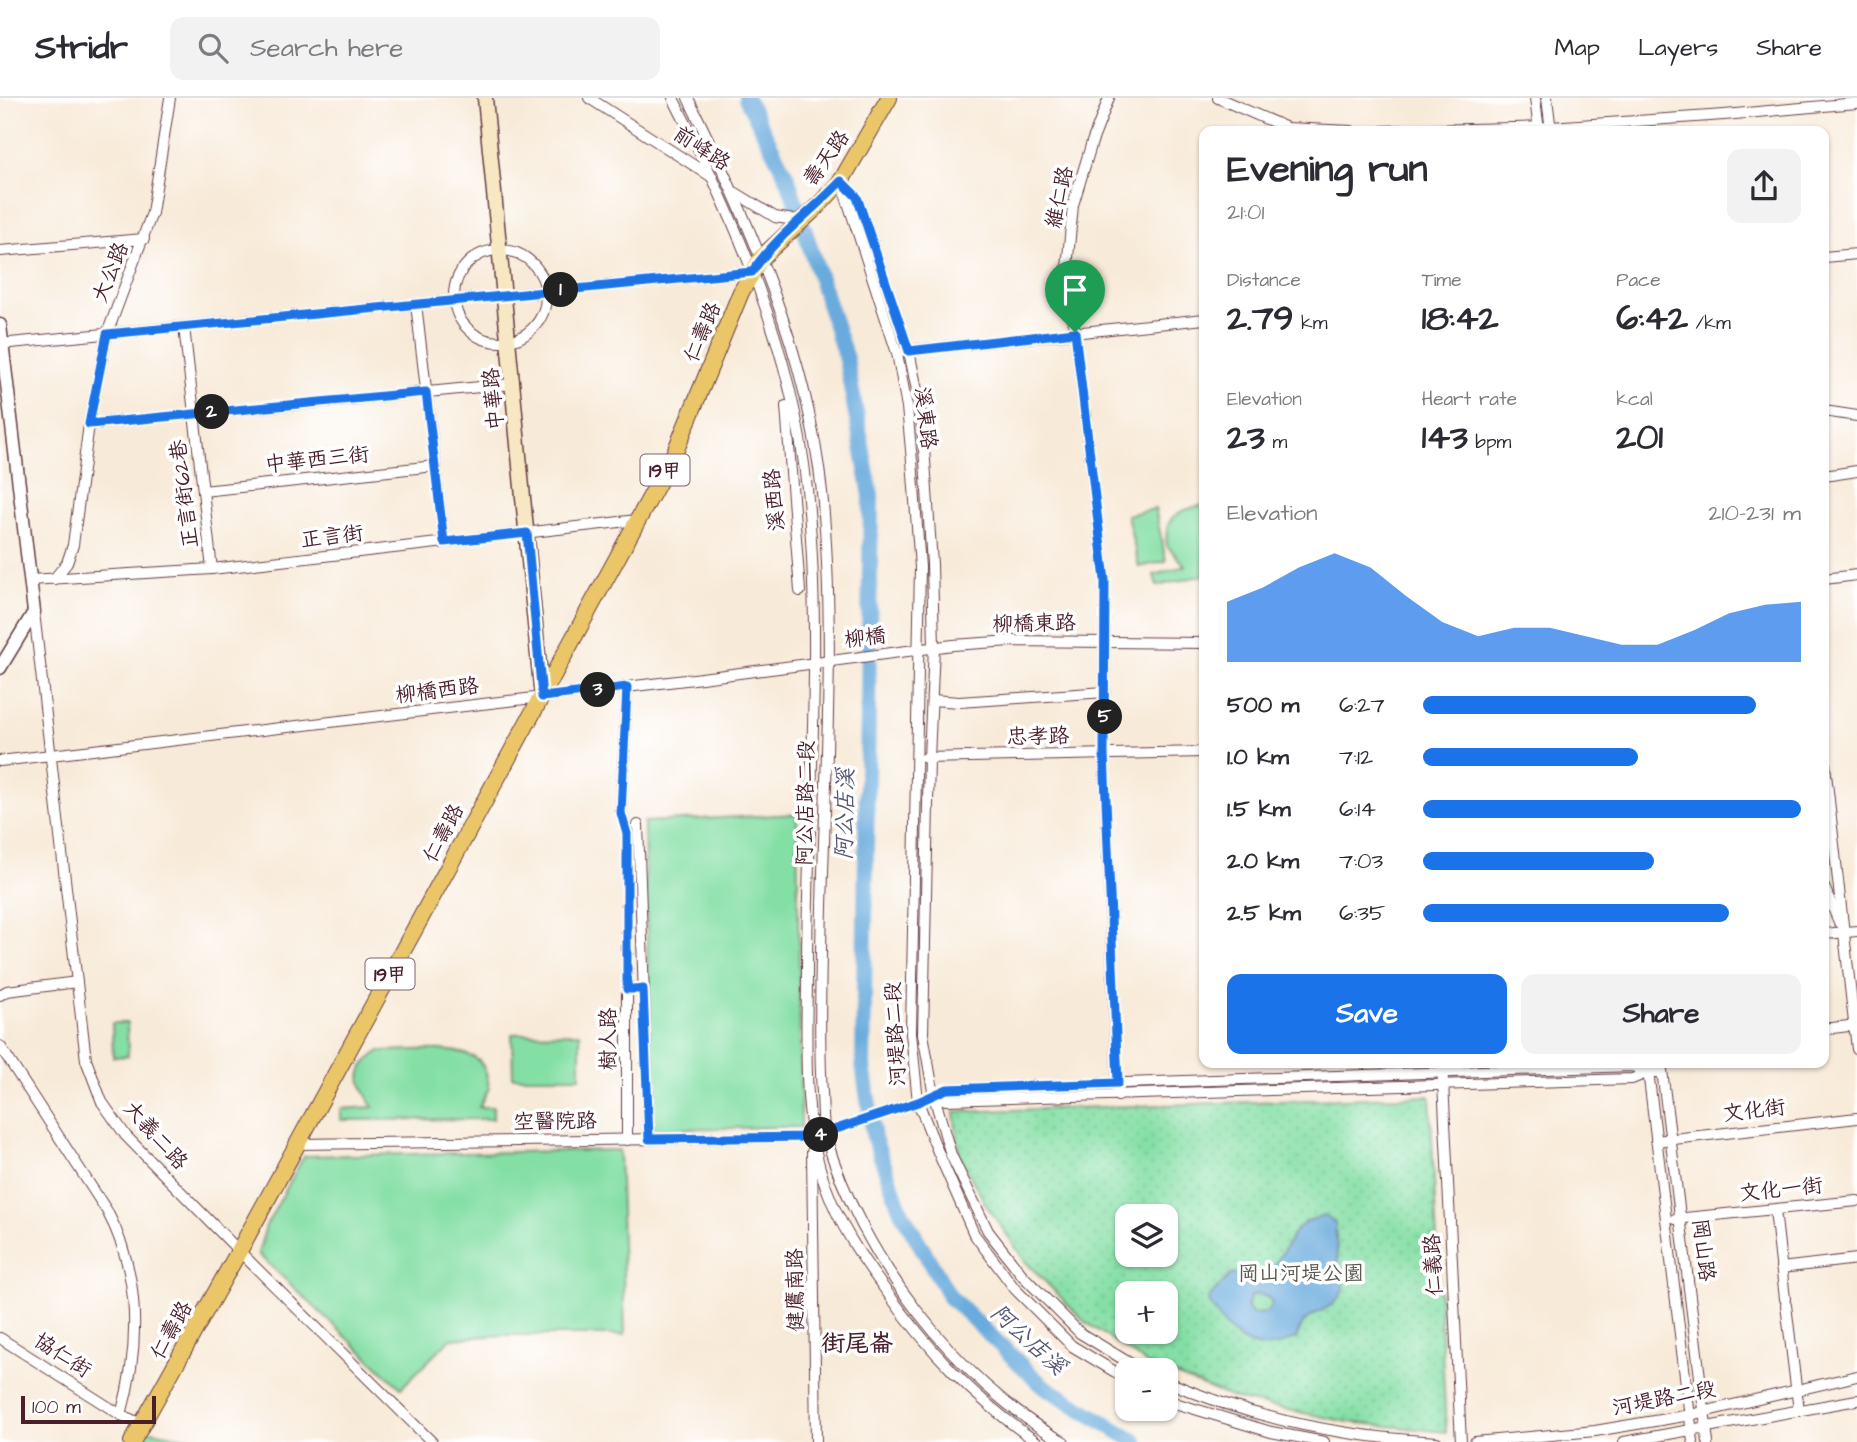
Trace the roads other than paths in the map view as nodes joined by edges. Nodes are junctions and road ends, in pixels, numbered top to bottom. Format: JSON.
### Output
{"nodes":[{"id":1,"x":170,"y":98,"type":"edge"},
{"id":2,"x":485,"y":98,"type":"edge"},
{"id":3,"x":589,"y":98,"type":"edge"},
{"id":4,"x":673,"y":98,"type":"edge"},
{"id":5,"x":688,"y":98,"type":"edge"},
{"id":6,"x":890,"y":98,"type":"edge"},
{"id":7,"x":1109,"y":98,"type":"edge"},
{"id":8,"x":1218,"y":98,"type":"edge"},
{"id":9,"x":1535,"y":98,"type":"edge"},
{"id":10,"x":1547,"y":98,"type":"edge"},
{"id":11,"x":1820,"y":102,"type":"edge"},
{"id":12,"x":1857,"y":103,"type":"edge"},
{"id":13,"x":1282,"y":126,"type":"edge"},
{"id":14,"x":1538,"y":126,"type":"edge"},
{"id":15,"x":1550,"y":126,"type":"edge"},
{"id":16,"x":1587,"y":126,"type":"edge"},
{"id":17,"x":715,"y":179,"type":"junction"},
{"id":18,"x":841,"y":181,"type":"junction"},
{"id":19,"x":735,"y":193,"type":"junction"},
{"id":20,"x":801,"y":221,"type":"junction"},
{"id":21,"x":144,"y":239,"type":"junction"},
{"id":22,"x":500,"y":250,"type":"junction"},
{"id":23,"x":0,"y":251,"type":"edge"},
{"id":24,"x":1857,"y":254,"type":"edge"},
{"id":25,"x":1829,"y":257,"type":"edge"},
{"id":26,"x":761,"y":258,"type":"junction"},
{"id":27,"x":752,"y":272,"type":"junction"},
{"id":28,"x":547,"y":292,"type":"junction"},
{"id":29,"x":504,"y":296,"type":"junction"},
{"id":30,"x":454,"y":301,"type":"junction"},
{"id":31,"x":416,"y":304,"type":"junction"},
{"id":32,"x":1199,"y":320,"type":"edge"},
{"id":33,"x":0,"y":325,"type":"edge"},
{"id":34,"x":184,"y":327,"type":"junction"},
{"id":35,"x":1075,"y":332,"type":"junction"},
{"id":36,"x":107,"y":334,"type":"junction"},
{"id":37,"x":508,"y":342,"type":"junction"},
{"id":38,"x":1,"y":344,"type":"edge"},
{"id":39,"x":909,"y":351,"type":"junction"},
{"id":40,"x":897,"y":352,"type":"junction"},
{"id":41,"x":512,"y":384,"type":"junction"},
{"id":42,"x":426,"y":392,"type":"junction"},
{"id":43,"x":786,"y":406,"type":"dead end"},
{"id":44,"x":1829,"y":412,"type":"edge"},
{"id":45,"x":194,"y":414,"type":"junction"},
{"id":46,"x":1857,"y":416,"type":"edge"},
{"id":47,"x":89,"y":424,"type":"junction"},
{"id":48,"x":435,"y":466,"type":"junction"},
{"id":49,"x":1857,"y":471,"type":"edge"},
{"id":50,"x":1829,"y":474,"type":"edge"},
{"id":51,"x":203,"y":491,"type":"junction"},
{"id":52,"x":637,"y":520,"type":"junction"},
{"id":53,"x":527,"y":533,"type":"junction"},
{"id":54,"x":444,"y":542,"type":"junction"},
{"id":55,"x":212,"y":569,"type":"junction"},
{"id":56,"x":1857,"y":575,"type":"edge"},
{"id":57,"x":1829,"y":578,"type":"edge"},
{"id":58,"x":54,"y":579,"type":"junction"},
{"id":59,"x":30,"y":580,"type":"junction"},
{"id":60,"x":800,"y":591,"type":"dead end"},
{"id":61,"x":34,"y":612,"type":"junction"},
{"id":62,"x":1106,"y":642,"type":"junction"},
{"id":63,"x":1199,"y":643,"type":"edge"},
{"id":64,"x":934,"y":647,"type":"junction"},
{"id":65,"x":920,"y":649,"type":"junction"},
{"id":66,"x":907,"y":651,"type":"joint"},
{"id":67,"x":833,"y":661,"type":"junction"},
{"id":68,"x":814,"y":663,"type":"junction"},
{"id":69,"x":0,"y":668,"type":"edge"},
{"id":70,"x":627,"y":687,"type":"junction"},
{"id":71,"x":1105,"y":692,"type":"junction"},
{"id":72,"x":542,"y":697,"type":"junction"},
{"id":73,"x":932,"y":700,"type":"junction"},
{"id":74,"x":1199,"y":752,"type":"edge"},
{"id":75,"x":1104,"y":753,"type":"junction"},
{"id":76,"x":51,"y":754,"type":"junction"},
{"id":77,"x":915,"y":757,"type":"junction"},
{"id":78,"x":929,"y":758,"type":"junction"},
{"id":79,"x":0,"y":761,"type":"edge"},
{"id":80,"x":1829,"y":800,"type":"edge"},
{"id":81,"x":809,"y":814,"type":"junction"},
{"id":82,"x":824,"y":815,"type":"junction"},
{"id":83,"x":638,"y":825,"type":"dead end"},
{"id":84,"x":1829,"y":898,"type":"edge"},
{"id":85,"x":807,"y":907,"type":"junction"},
{"id":86,"x":822,"y":907,"type":"junction"},
{"id":87,"x":1857,"y":931,"type":"edge"},
{"id":88,"x":1844,"y":933,"type":"junction"},
{"id":89,"x":1829,"y":934,"type":"edge"},
{"id":90,"x":77,"y":982,"type":"junction"},
{"id":91,"x":627,"y":989,"type":"junction"},
{"id":92,"x":643,"y":989,"type":"junction"},
{"id":93,"x":0,"y":995,"type":"edge"},
{"id":94,"x":1856,"y":1025,"type":"edge"},
{"id":95,"x":1829,"y":1028,"type":"edge"},
{"id":96,"x":0,"y":1046,"type":"edge"},
{"id":97,"x":1857,"y":1049,"type":"edge"},
{"id":98,"x":1429,"y":1068,"type":"edge"},
{"id":99,"x":1442,"y":1068,"type":"edge"},
{"id":100,"x":1565,"y":1068,"type":"edge"},
{"id":101,"x":1647,"y":1068,"type":"edge"},
{"id":102,"x":1648,"y":1068,"type":"edge"},
{"id":103,"x":1661,"y":1068,"type":"edge"},
{"id":104,"x":1323,"y":1076,"type":"junction"},
{"id":105,"x":1565,"y":1081,"type":"junction"},
{"id":106,"x":1118,"y":1083,"type":"junction"},
{"id":107,"x":1443,"y":1085,"type":"junction"},
{"id":108,"x":1324,"y":1089,"type":"junction"},
{"id":109,"x":934,"y":1096,"type":"junction"},
{"id":110,"x":1118,"y":1096,"type":"junction"},
{"id":111,"x":918,"y":1102,"type":"junction"},
{"id":112,"x":1857,"y":1118,"type":"edge"},
{"id":113,"x":825,"y":1133,"type":"junction"},
{"id":114,"x":812,"y":1137,"type":"junction"},
{"id":115,"x":649,"y":1139,"type":"junction"},
{"id":116,"x":1670,"y":1139,"type":"junction"},
{"id":117,"x":627,"y":1140,"type":"junction"},
{"id":118,"x":1656,"y":1141,"type":"junction"},
{"id":119,"x":298,"y":1144,"type":"junction"},
{"id":120,"x":1857,"y":1201,"type":"edge"},
{"id":121,"x":1774,"y":1210,"type":"junction"},
{"id":122,"x":1680,"y":1219,"type":"junction"},
{"id":123,"x":1667,"y":1220,"type":"junction"},
{"id":124,"x":239,"y":1251,"type":"junction"},
{"id":125,"x":1857,"y":1259,"type":"edge"},
{"id":126,"x":1781,"y":1268,"type":"junction"},
{"id":127,"x":933,"y":1333,"type":"junction"},
{"id":128,"x":918,"y":1335,"type":"junction"},
{"id":129,"x":0,"y":1338,"type":"edge"},
{"id":130,"x":1121,"y":1358,"type":"edge"},
{"id":131,"x":1115,"y":1372,"type":"edge"},
{"id":132,"x":1857,"y":1376,"type":"edge"},
{"id":133,"x":1178,"y":1385,"type":"edge"},
{"id":134,"x":1797,"y":1389,"type":"junction"},
{"id":135,"x":1857,"y":1400,"type":"edge"},
{"id":136,"x":1178,"y":1404,"type":"edge"},
{"id":137,"x":1705,"y":1411,"type":"junction"},
{"id":138,"x":1799,"y":1411,"type":"junction"},
{"id":139,"x":121,"y":1415,"type":"junction"},
{"id":140,"x":1690,"y":1415,"type":"junction"},
{"id":141,"x":142,"y":1424,"type":"junction"},
{"id":142,"x":1707,"y":1429,"type":"junction"},
{"id":143,"x":1692,"y":1436,"type":"edge"},
{"id":144,"x":132,"y":1442,"type":"edge"},
{"id":145,"x":432,"y":1442,"type":"edge"},
{"id":146,"x":816,"y":1442,"type":"edge"},
{"id":147,"x":1037,"y":1442,"type":"edge"},
{"id":148,"x":1064,"y":1442,"type":"edge"},
{"id":149,"x":1324,"y":1442,"type":"edge"},
{"id":150,"x":1437,"y":1442,"type":"edge"},
{"id":151,"x":1461,"y":1442,"type":"edge"},
{"id":152,"x":1475,"y":1442,"type":"edge"},
{"id":153,"x":1625,"y":1442,"type":"edge"},
{"id":154,"x":1708,"y":1442,"type":"edge"}],
"edges":[{"from":1,"to":21,"type":"street","name":"大公路"},
{"from":2,"to":22,"type":"main road","name":"中華路"},
{"from":3,"to":17,"type":"street","name":"前峰路"},
{"from":4,"to":17,"type":"street","name":"阿公店路二段"},
{"from":5,"to":19,"type":"street","name":"阿公店路二段"},
{"from":6,"to":18,"type":"main road","name":"壽天路","number":"19甲"},
{"from":7,"to":35,"type":"street","name":"維仁路"},
{"from":8,"to":13,"type":"street"},
{"from":9,"to":14,"type":"street"},
{"from":10,"to":15,"type":"street"},
{"from":11,"to":12,"type":"street"},
{"from":11,"to":16,"type":"street"},
{"from":17,"to":19,"type":"street","name":"前峰路"},
{"from":17,"to":27,"type":"street","name":"阿公店路二段"},
{"from":18,"to":20,"type":"main road","name":"壽天路","number":"19甲"},
{"from":18,"to":39,"type":"street","name":"溪東路"},
{"from":18,"to":40,"type":"street","name":"溪東路"},
{"from":19,"to":20,"type":"street","name":"前峰路"},
{"from":19,"to":26,"type":"street","name":"阿公店路二段"},
{"from":20,"to":26,"type":"main road","name":"仁壽路","number":"19甲"},
{"from":21,"to":23,"type":"street"},
{"from":21,"to":36,"type":"street","name":"大公路"},
{"from":22,"to":28,"type":"street"},
{"from":22,"to":29,"type":"main road","name":"中華路"},
{"from":22,"to":30,"type":"street"},
{"from":24,"to":25,"type":"street"},
{"from":26,"to":27,"type":"main road","name":"仁壽路","number":"19甲"},
{"from":26,"to":67,"type":"street","name":"阿公店路二段"},
{"from":27,"to":28,"type":"street"},
{"from":27,"to":52,"type":"main road","name":"仁壽路","number":"19甲"},
{"from":27,"to":68,"type":"street","name":"阿公店路二段"},
{"from":28,"to":29,"type":"street"},
{"from":28,"to":37,"type":"street"},
{"from":29,"to":30,"type":"street"},
{"from":29,"to":37,"type":"main road","name":"中華路"},
{"from":30,"to":31,"type":"street"},
{"from":30,"to":37,"type":"street"},
{"from":31,"to":34,"type":"street"},
{"from":31,"to":42,"type":"street"},
{"from":32,"to":35,"type":"street"},
{"from":33,"to":38,"type":"street"},
{"from":34,"to":36,"type":"street"},
{"from":34,"to":45,"type":"street","name":"正言街62巷"},
{"from":35,"to":39,"type":"street"},
{"from":35,"to":62,"type":"street","name":"維仁路"},
{"from":36,"to":38,"type":"street"},
{"from":36,"to":47,"type":"street","name":"大公路"},
{"from":37,"to":41,"type":"main road","name":"中華路"},
{"from":38,"to":59,"type":"street"},
{"from":39,"to":40,"type":"street"},
{"from":39,"to":64,"type":"street","name":"溪東路"},
{"from":40,"to":65,"type":"street","name":"溪東路"},
{"from":41,"to":42,"type":"street"},
{"from":41,"to":53,"type":"main road","name":"中華路"},
{"from":42,"to":45,"type":"street"},
{"from":42,"to":48,"type":"street"},
{"from":43,"to":60,"type":"street","name":"溪西路"},
{"from":44,"to":46,"type":"street"},
{"from":45,"to":47,"type":"street"},
{"from":45,"to":51,"type":"street","name":"正言街62巷"},
{"from":47,"to":58,"type":"street","name":"大公路"},
{"from":48,"to":51,"type":"street","name":"中華西三街"},
{"from":48,"to":54,"type":"street"},
{"from":49,"to":50,"type":"street"},
{"from":51,"to":55,"type":"street","name":"正言街62巷"},
{"from":52,"to":53,"type":"street","name":"正言街"},
{"from":52,"to":72,"type":"main road","name":"仁壽路","number":"19甲"},
{"from":53,"to":54,"type":"street","name":"正言街"},
{"from":53,"to":72,"type":"main road","name":"中華路"},
{"from":54,"to":55,"type":"street","name":"正言街"},
{"from":55,"to":58,"type":"street","name":"正言街"},
{"from":56,"to":57,"type":"street"},
{"from":58,"to":59,"type":"street","name":"正言街"},
{"from":59,"to":61,"type":"street"},
{"from":61,"to":69,"type":"street"},
{"from":61,"to":76,"type":"street","name":"大義二路"},
{"from":62,"to":63,"type":"street","name":"柳橋東路"},
{"from":62,"to":64,"type":"street","name":"柳橋東路"},
{"from":62,"to":71,"type":"street","name":"維仁路"},
{"from":64,"to":65,"type":"street","name":"柳橋東路"},
{"from":64,"to":73,"type":"street","name":"河堤路二段"},
{"from":65,"to":66,"type":"street","name":"柳橋東路"},
{"from":65,"to":77,"type":"street","name":"河堤路二段"},
{"from":66,"to":67,"type":"street","name":"柳橋"},
{"from":67,"to":68,"type":"street","name":"柳橋西路"},
{"from":67,"to":82,"type":"street","name":"阿公店路二段"},
{"from":68,"to":70,"type":"street","name":"柳橋西路"},
{"from":68,"to":81,"type":"street","name":"阿公店路二段"},
{"from":70,"to":72,"type":"street","name":"柳橋西路"},
{"from":70,"to":91,"type":"street","name":"樹人路"},
{"from":71,"to":73,"type":"street"},
{"from":71,"to":75,"type":"street","name":"維仁路"},
{"from":72,"to":76,"type":"street","name":"柳橋西路"},
{"from":72,"to":119,"type":"main road","name":"仁壽路","number":"19甲"},
{"from":73,"to":78,"type":"street","name":"河堤路二段"},
{"from":74,"to":75,"type":"street","name":"忠孝路"},
{"from":75,"to":78,"type":"street","name":"忠孝路"},
{"from":75,"to":106,"type":"street","name":"維仁路"},
{"from":76,"to":79,"type":"street","name":"柳橋西路"},
{"from":76,"to":90,"type":"street","name":"大義二路"},
{"from":77,"to":78,"type":"street","name":"忠孝路"},
{"from":77,"to":111,"type":"street","name":"河堤路二段"},
{"from":78,"to":109,"type":"street","name":"河堤路二段"},
{"from":80,"to":88,"type":"street"},
{"from":81,"to":82,"type":"street"},
{"from":81,"to":85,"type":"street","name":"阿公店路二段"},
{"from":82,"to":86,"type":"street","name":"阿公店路二段"},
{"from":83,"to":92,"type":"street"},
{"from":84,"to":88,"type":"street"},
{"from":85,"to":86,"type":"street"},
{"from":85,"to":114,"type":"street","name":"阿公店路二段"},
{"from":86,"to":113,"type":"street","name":"阿公店路二段"},
{"from":87,"to":88,"type":"street"},
{"from":88,"to":89,"type":"street"},
{"from":88,"to":94,"type":"street"},
{"from":90,"to":93,"type":"street"},
{"from":90,"to":124,"type":"street","name":"大義二路"},
{"from":91,"to":92,"type":"street"},
{"from":91,"to":117,"type":"street","name":"樹人路"},
{"from":92,"to":115,"type":"street"},
{"from":94,"to":95,"type":"street"},
{"from":94,"to":97,"type":"street"},
{"from":96,"to":139,"type":"street"},
{"from":98,"to":104,"type":"street","name":"空醫院路"},
{"from":99,"to":107,"type":"street","name":"仁義路"},
{"from":100,"to":105,"type":"street"},
{"from":101,"to":105,"type":"street"},
{"from":102,"to":118,"type":"street","name":"岡山路"},
{"from":103,"to":116,"type":"street","name":"岡山路"},
{"from":104,"to":106,"type":"street","name":"空醫院路"},
{"from":104,"to":108,"type":"street"},
{"from":105,"to":107,"type":"street"},
{"from":106,"to":109,"type":"street","name":"空醫院路"},
{"from":106,"to":110,"type":"street","name":"維仁路"},
{"from":107,"to":108,"type":"street"},
{"from":107,"to":151,"type":"street","name":"仁義路"},
{"from":108,"to":110,"type":"street"},
{"from":109,"to":110,"type":"street"},
{"from":109,"to":111,"type":"street","name":"空醫院路"},
{"from":109,"to":130,"type":"street","name":"河堤路二段"},
{"from":111,"to":113,"type":"street","name":"空醫院路"},
{"from":111,"to":131,"type":"street","name":"河堤路二段"},
{"from":112,"to":116,"type":"street","name":"文化街"},
{"from":113,"to":114,"type":"street","name":"空醫院路"},
{"from":113,"to":127,"type":"street","name":"阿公店路二段"},
{"from":114,"to":115,"type":"street","name":"空醫院路"},
{"from":114,"to":128,"type":"street","name":"阿公店路二段"},
{"from":114,"to":146,"type":"street","name":"健鷹南路"},
{"from":115,"to":117,"type":"street","name":"空醫院路"},
{"from":116,"to":118,"type":"street","name":"文化街"},
{"from":116,"to":122,"type":"street","name":"岡山路"},
{"from":117,"to":119,"type":"street","name":"空醫院路"},
{"from":118,"to":123,"type":"street","name":"岡山路"},
{"from":119,"to":124,"type":"main road","name":"仁壽路","number":"19甲"},
{"from":120,"to":121,"type":"street","name":"文化一街"},
{"from":121,"to":122,"type":"street","name":"文化一街"},
{"from":121,"to":126,"type":"street"},
{"from":122,"to":123,"type":"street","name":"文化一街"},
{"from":122,"to":137,"type":"street","name":"岡山路"},
{"from":123,"to":140,"type":"street","name":"岡山路"},
{"from":124,"to":141,"type":"main road","name":"仁壽路","number":"19甲"},
{"from":124,"to":145,"type":"street","name":"大義二路"},
{"from":125,"to":126,"type":"street"},
{"from":126,"to":134,"type":"street"},
{"from":127,"to":128,"type":"street"},
{"from":127,"to":148,"type":"street","name":"阿公店路二段"},
{"from":128,"to":147,"type":"street","name":"阿公店路二段"},
{"from":129,"to":139,"type":"street","name":"協仁街"},
{"from":132,"to":134,"type":"street","name":"河堤路二段"},
{"from":133,"to":150,"type":"street"},
{"from":134,"to":137,"type":"street","name":"河堤路二段"},
{"from":134,"to":138,"type":"street"},
{"from":135,"to":138,"type":"street","name":"河堤路二段"},
{"from":136,"to":149,"type":"street"},
{"from":137,"to":140,"type":"street","name":"河堤路二段"},
{"from":137,"to":142,"type":"street","name":"岡山路"},
{"from":138,"to":142,"type":"street","name":"河堤路二段"},
{"from":139,"to":141,"type":"street","name":"協仁街"},
{"from":140,"to":143,"type":"street","name":"岡山路"},
{"from":140,"to":152,"type":"street","name":"河堤路二段"},
{"from":141,"to":144,"type":"main road","name":"仁壽路","number":"19甲"},
{"from":142,"to":143,"type":"street","name":"河堤路二段"},
{"from":142,"to":154,"type":"street","name":"岡山路"},
{"from":143,"to":153,"type":"street","name":"河堤路二段"}]}
